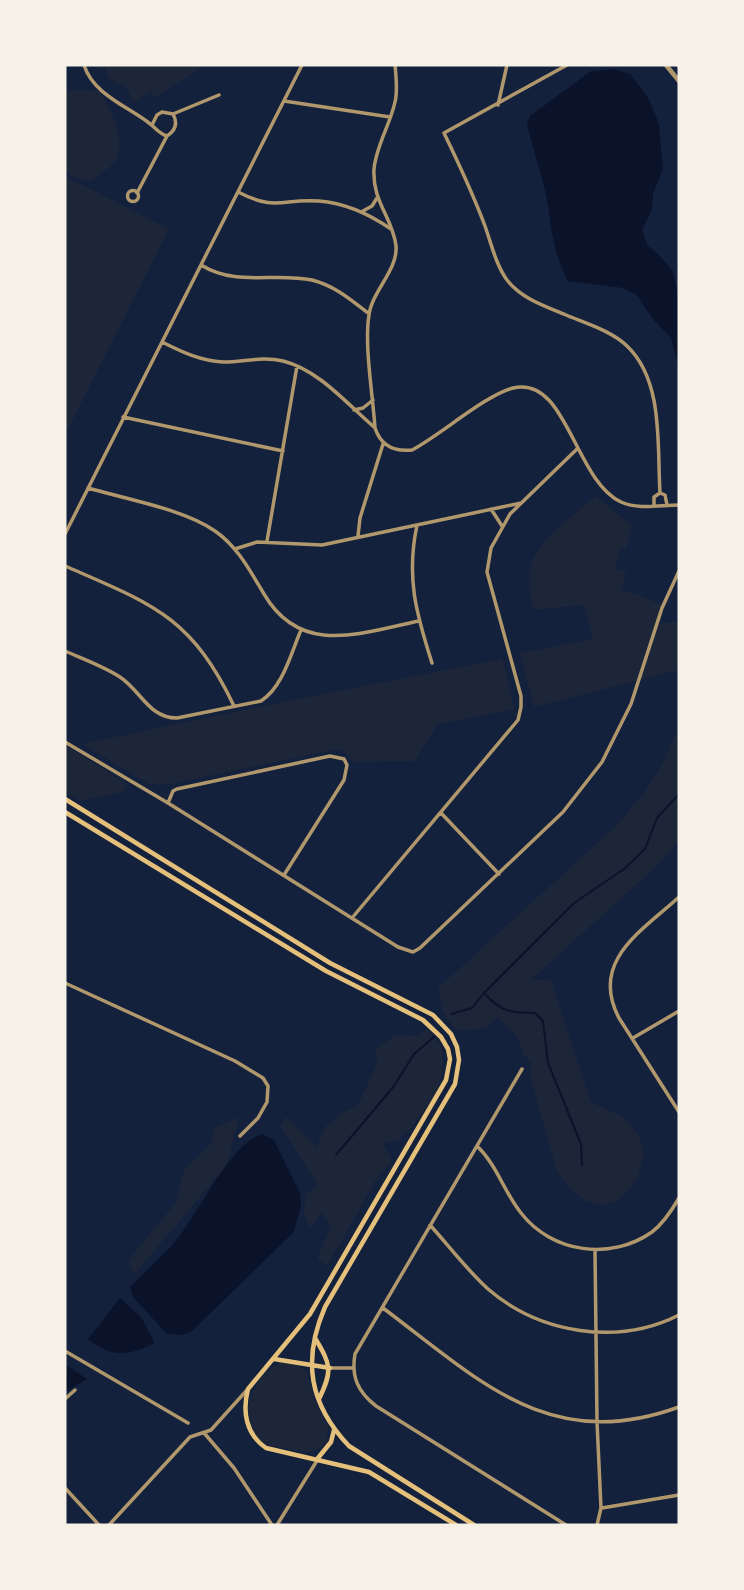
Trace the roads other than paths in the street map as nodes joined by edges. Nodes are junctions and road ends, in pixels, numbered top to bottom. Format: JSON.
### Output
{"nodes":[{"id":1,"x":84,"y":65,"type":"edge"},
{"id":2,"x":302,"y":65,"type":"edge"},
{"id":3,"x":395,"y":65,"type":"edge"},
{"id":4,"x":507,"y":65,"type":"edge"},
{"id":5,"x":567,"y":65,"type":"edge"},
{"id":6,"x":666,"y":65,"type":"edge"},
{"id":7,"x":679,"y":72,"type":"edge"},
{"id":8,"x":672,"y":73,"type":"junction"},
{"id":9,"x":679,"y":81,"type":"edge"},
{"id":10,"x":219,"y":95,"type":"dead end"},
{"id":11,"x":284,"y":102,"type":"junction"},
{"id":12,"x":498,"y":105,"type":"junction"},
{"id":13,"x":173,"y":114,"type":"junction"},
{"id":14,"x":390,"y":117,"type":"junction"},
{"id":15,"x":152,"y":125,"type":"junction"},
{"id":16,"x":167,"y":136,"type":"junction"},
{"id":17,"x":238,"y":192,"type":"junction"},
{"id":18,"x":137,"y":193,"type":"dead end"},
{"id":19,"x":377,"y":198,"type":"junction"},
{"id":20,"x":361,"y":211,"type":"junction"},
{"id":21,"x":391,"y":230,"type":"junction"},
{"id":22,"x":201,"y":265,"type":"junction"},
{"id":23,"x":369,"y":314,"type":"junction"},
{"id":24,"x":162,"y":342,"type":"junction"},
{"id":25,"x":297,"y":366,"type":"junction"},
{"id":26,"x":373,"y":400,"type":"junction"},
{"id":27,"x":354,"y":410,"type":"junction"},
{"id":28,"x":123,"y":417,"type":"junction"},
{"id":29,"x":375,"y":428,"type":"junction"},
{"id":30,"x":383,"y":443,"type":"junction"},
{"id":31,"x":577,"y":449,"type":"junction"},
{"id":32,"x":283,"y":451,"type":"junction"},
{"id":33,"x":88,"y":488,"type":"junction"},
{"id":34,"x":660,"y":493,"type":"junction"},
{"id":35,"x":521,"y":503,"type":"junction"},
{"id":36,"x":667,"y":505,"type":"junction"},
{"id":37,"x":679,"y":505,"type":"edge"},
{"id":38,"x":654,"y":506,"type":"junction"},
{"id":39,"x":491,"y":509,"type":"junction"},
{"id":40,"x":417,"y":525,"type":"junction"},
{"id":41,"x":502,"y":526,"type":"junction"},
{"id":42,"x":65,"y":534,"type":"edge"},
{"id":43,"x":358,"y":536,"type":"junction"},
{"id":44,"x":267,"y":541,"type":"junction"},
{"id":45,"x":235,"y":549,"type":"junction"},
{"id":46,"x":65,"y":566,"type":"edge"},
{"id":47,"x":679,"y":571,"type":"edge"},
{"id":48,"x":419,"y":621,"type":"junction"},
{"id":49,"x":301,"y":630,"type":"junction"},
{"id":50,"x":65,"y":651,"type":"edge"},
{"id":51,"x":432,"y":663,"type":"dead end"},
{"id":52,"x":234,"y":706,"type":"junction"},
{"id":53,"x":65,"y":742,"type":"edge"},
{"id":54,"x":65,"y":799,"type":"edge"},
{"id":55,"x":168,"y":803,"type":"junction"},
{"id":56,"x":65,"y":811,"type":"edge"},
{"id":57,"x":441,"y":813,"type":"junction"},
{"id":58,"x":499,"y":874,"type":"junction"},
{"id":59,"x":284,"y":876,"type":"junction"},
{"id":60,"x":679,"y":897,"type":"edge"},
{"id":61,"x":352,"y":918,"type":"junction"},
{"id":62,"x":65,"y":984,"type":"edge"},
{"id":63,"x":679,"y":1011,"type":"edge"},
{"id":64,"x":632,"y":1038,"type":"junction"},
{"id":65,"x":522,"y":1069,"type":"dead end"},
{"id":66,"x":679,"y":1112,"type":"edge"},
{"id":67,"x":240,"y":1136,"type":"dead end"},
{"id":68,"x":477,"y":1145,"type":"junction"},
{"id":69,"x":679,"y":1198,"type":"edge"},
{"id":70,"x":430,"y":1225,"type":"junction"},
{"id":71,"x":596,"y":1250,"type":"junction"},
{"id":72,"x":383,"y":1308,"type":"junction"},
{"id":73,"x":679,"y":1315,"type":"edge"},
{"id":74,"x":596,"y":1333,"type":"junction"},
{"id":75,"x":314,"y":1337,"type":"junction"},
{"id":76,"x":65,"y":1351,"type":"edge"},
{"id":77,"x":274,"y":1359,"type":"junction"},
{"id":78,"x":310,"y":1366,"type":"junction"},
{"id":79,"x":330,"y":1368,"type":"junction"},
{"id":80,"x":352,"y":1368,"type":"junction"},
{"id":81,"x":248,"y":1389,"type":"junction"},
{"id":82,"x":75,"y":1390,"type":"dead end"},
{"id":83,"x":65,"y":1399,"type":"edge"},
{"id":84,"x":319,"y":1399,"type":"junction"},
{"id":85,"x":679,"y":1408,"type":"edge"},
{"id":86,"x":597,"y":1422,"type":"junction"},
{"id":87,"x":188,"y":1423,"type":"dead end"},
{"id":88,"x":334,"y":1430,"type":"junction"},
{"id":89,"x":204,"y":1434,"type":"junction"},
{"id":90,"x":318,"y":1459,"type":"junction"},
{"id":91,"x":65,"y":1488,"type":"edge"},
{"id":92,"x":679,"y":1495,"type":"edge"},
{"id":93,"x":601,"y":1508,"type":"junction"},
{"id":94,"x":99,"y":1525,"type":"edge"},
{"id":95,"x":109,"y":1525,"type":"edge"},
{"id":96,"x":274,"y":1525,"type":"edge"},
{"id":97,"x":456,"y":1525,"type":"edge"},
{"id":98,"x":474,"y":1525,"type":"edge"},
{"id":99,"x":566,"y":1525,"type":"edge"},
{"id":100,"x":597,"y":1525,"type":"edge"}],
"edges":[{"from":1,"to":15,"type":"street"},
{"from":2,"to":11,"type":"street"},
{"from":3,"to":14,"type":"street"},
{"from":4,"to":12,"type":"street"},
{"from":5,"to":12,"type":"street"},
{"from":6,"to":8,"type":"street"},
{"from":7,"to":8,"type":"street"},
{"from":8,"to":9,"type":"street"},
{"from":10,"to":13,"type":"street"},
{"from":11,"to":14,"type":"street"},
{"from":11,"to":17,"type":"street"},
{"from":12,"to":34,"type":"street"},
{"from":13,"to":15,"type":"street"},
{"from":13,"to":16,"type":"street"},
{"from":14,"to":19,"type":"street"},
{"from":15,"to":16,"type":"street"},
{"from":16,"to":18,"type":"street"},
{"from":17,"to":20,"type":"street"},
{"from":17,"to":22,"type":"street"},
{"from":19,"to":20,"type":"street"},
{"from":19,"to":21,"type":"street"},
{"from":20,"to":21,"type":"street"},
{"from":21,"to":23,"type":"street"},
{"from":22,"to":23,"type":"street"},
{"from":22,"to":24,"type":"street"},
{"from":23,"to":26,"type":"street"},
{"from":24,"to":25,"type":"street"},
{"from":24,"to":28,"type":"street"},
{"from":25,"to":27,"type":"street"},
{"from":25,"to":32,"type":"street"},
{"from":26,"to":27,"type":"street"},
{"from":26,"to":29,"type":"street"},
{"from":27,"to":29,"type":"street"},
{"from":28,"to":32,"type":"street"},
{"from":28,"to":33,"type":"street"},
{"from":29,"to":30,"type":"street"},
{"from":30,"to":31,"type":"street"},
{"from":30,"to":43,"type":"street"},
{"from":31,"to":35,"type":"street"},
{"from":31,"to":38,"type":"street"},
{"from":32,"to":44,"type":"street"},
{"from":33,"to":42,"type":"street"},
{"from":33,"to":45,"type":"street"},
{"from":34,"to":36,"type":"street"},
{"from":34,"to":38,"type":"street"},
{"from":35,"to":39,"type":"street"},
{"from":35,"to":41,"type":"street"},
{"from":36,"to":37,"type":"street"},
{"from":36,"to":38,"type":"street"},
{"from":39,"to":40,"type":"street"},
{"from":39,"to":41,"type":"street"},
{"from":40,"to":43,"type":"street"},
{"from":40,"to":48,"type":"street"},
{"from":41,"to":57,"type":"street"},
{"from":43,"to":44,"type":"street"},
{"from":44,"to":45,"type":"street"},
{"from":45,"to":49,"type":"street"},
{"from":46,"to":52,"type":"street"},
{"from":47,"to":58,"type":"street"},
{"from":48,"to":49,"type":"street"},
{"from":48,"to":51,"type":"street"},
{"from":49,"to":52,"type":"street"},
{"from":50,"to":52,"type":"street"},
{"from":53,"to":55,"type":"street"},
{"from":54,"to":75,"type":"main road"},
{"from":55,"to":59,"type":"street"},
{"from":55,"to":59,"type":"street"},
{"from":56,"to":77,"type":"main road"},
{"from":57,"to":58,"type":"street"},
{"from":57,"to":61,"type":"street"},
{"from":58,"to":61,"type":"street"},
{"from":59,"to":61,"type":"street"},
{"from":60,"to":64,"type":"street"},
{"from":62,"to":67,"type":"street"},
{"from":63,"to":64,"type":"street"},
{"from":64,"to":66,"type":"street"},
{"from":65,"to":68,"type":"street"},
{"from":68,"to":70,"type":"street"},
{"from":68,"to":71,"type":"street"},
{"from":69,"to":71,"type":"street"},
{"from":70,"to":72,"type":"street"},
{"from":70,"to":74,"type":"street"},
{"from":71,"to":74,"type":"street"},
{"from":72,"to":80,"type":"street"},
{"from":72,"to":86,"type":"street"},
{"from":73,"to":74,"type":"street"},
{"from":74,"to":86,"type":"street"},
{"from":75,"to":78,"type":"main road"},
{"from":75,"to":79,"type":"main road"},
{"from":76,"to":87,"type":"street"},
{"from":77,"to":78,"type":"main road"},
{"from":77,"to":81,"type":"main road"},
{"from":78,"to":79,"type":"main road"},
{"from":78,"to":84,"type":"main road"},
{"from":79,"to":80,"type":"street"},
{"from":79,"to":84,"type":"main road"},
{"from":80,"to":99,"type":"street"},
{"from":81,"to":89,"type":"street"},
{"from":81,"to":90,"type":"main road"},
{"from":82,"to":83,"type":"street"},
{"from":84,"to":88,"type":"main road"},
{"from":85,"to":86,"type":"street"},
{"from":86,"to":93,"type":"street"},
{"from":88,"to":90,"type":"main road"},
{"from":88,"to":98,"type":"main road"},
{"from":89,"to":95,"type":"street"},
{"from":89,"to":96,"type":"street"},
{"from":90,"to":96,"type":"street"},
{"from":90,"to":97,"type":"main road"},
{"from":91,"to":94,"type":"street"},
{"from":92,"to":93,"type":"street"},
{"from":93,"to":100,"type":"street"}]}
